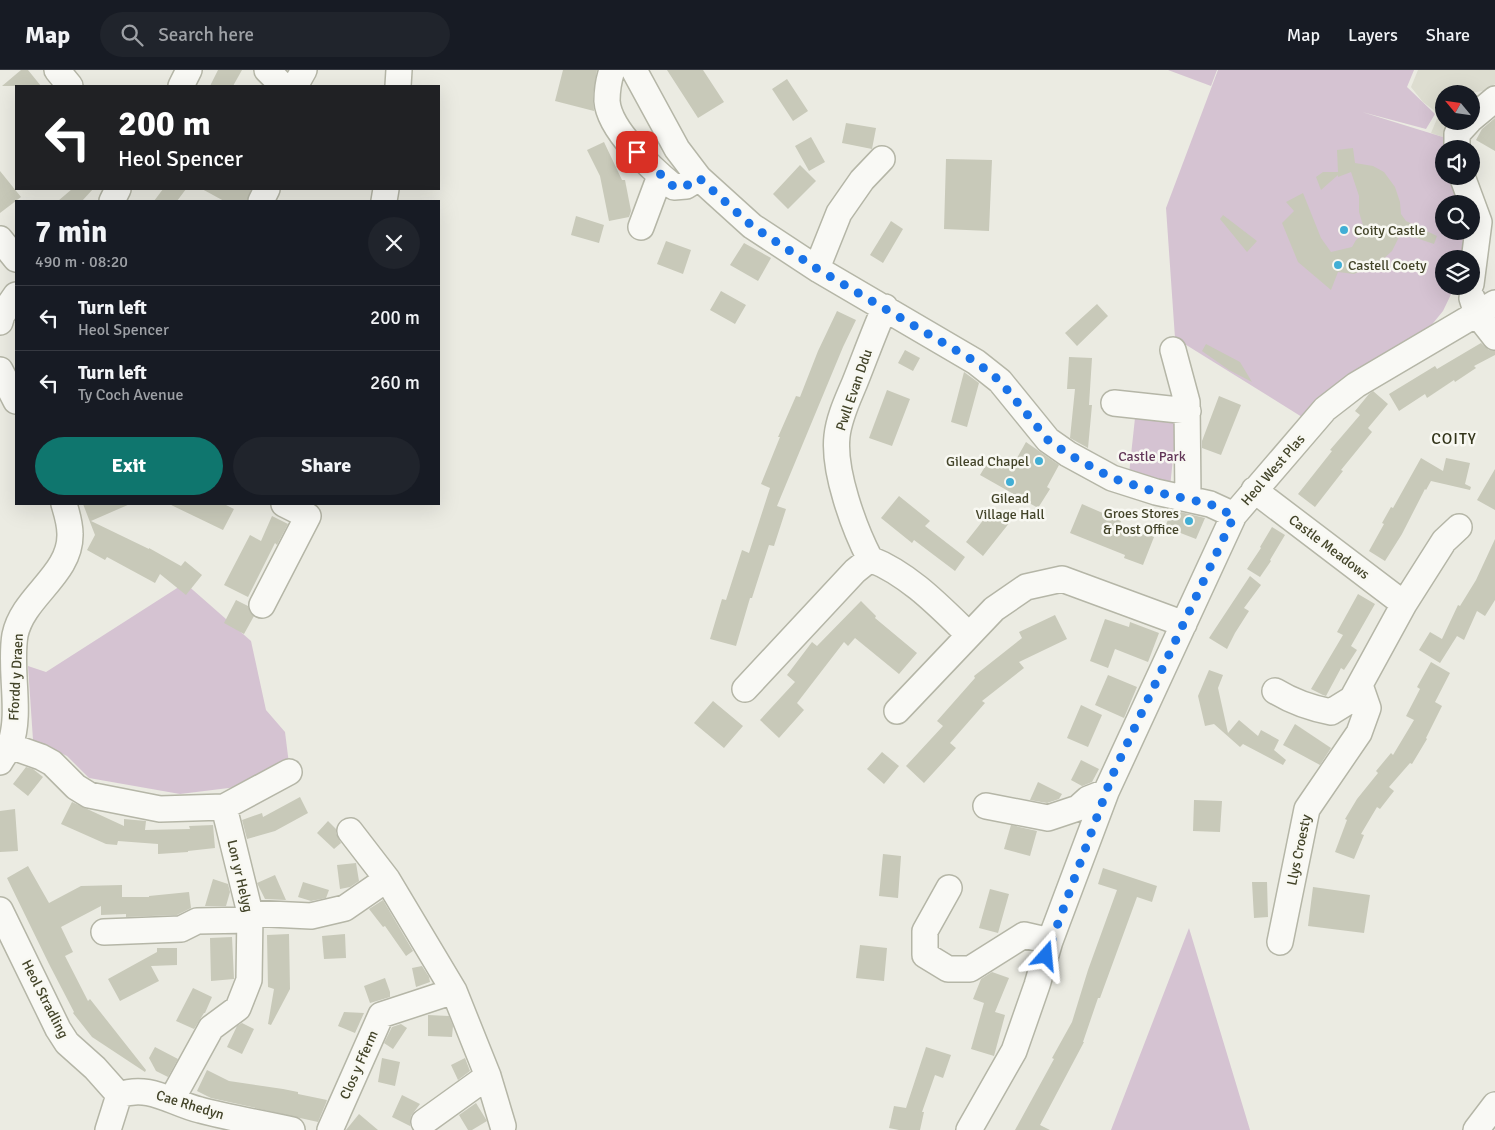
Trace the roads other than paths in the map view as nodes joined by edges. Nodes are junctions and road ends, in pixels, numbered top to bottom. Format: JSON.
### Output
{"nodes":[{"id":1,"x":57,"y":70,"type":"edge"},
{"id":2,"x":189,"y":70,"type":"edge"},
{"id":3,"x":267,"y":70,"type":"edge"},
{"id":4,"x":304,"y":70,"type":"edge"},
{"id":5,"x":399,"y":70,"type":"edge"},
{"id":6,"x":612,"y":70,"type":"edge"},
{"id":7,"x":634,"y":70,"type":"edge"},
{"id":8,"x":69,"y":85,"type":"edge"},
{"id":9,"x":182,"y":85,"type":"edge"},
{"id":10,"x":282,"y":85,"type":"edge"},
{"id":11,"x":296,"y":85,"type":"edge"},
{"id":12,"x":398,"y":85,"type":"edge"},
{"id":13,"x":1495,"y":99,"type":"edge"},
{"id":14,"x":1480,"y":112,"type":"edge"},
{"id":15,"x":882,"y":159,"type":"dead end"},
{"id":16,"x":660,"y":176,"type":"junction"},
{"id":17,"x":699,"y":178,"type":"junction"},
{"id":18,"x":1465,"y":185,"type":"edge"},
{"id":19,"x":641,"y":227,"type":"dead end"},
{"id":20,"x":0,"y":239,"type":"edge"},
{"id":21,"x":1475,"y":250,"type":"edge"},
{"id":22,"x":15,"y":258,"type":"edge"},
{"id":23,"x":817,"y":268,"type":"junction"},
{"id":24,"x":1474,"y":295,"type":"edge"},
{"id":25,"x":15,"y":297,"type":"edge"},
{"id":26,"x":884,"y":307,"type":"junction"},
{"id":27,"x":1486,"y":308,"type":"edge"},
{"id":28,"x":0,"y":322,"type":"edge"},
{"id":29,"x":1495,"y":336,"type":"edge"},
{"id":30,"x":1173,"y":350,"type":"dead end"},
{"id":31,"x":0,"y":370,"type":"edge"},
{"id":32,"x":15,"y":399,"type":"edge"},
{"id":33,"x":1114,"y":403,"type":"dead end"},
{"id":34,"x":1188,"y":411,"type":"junction"},
{"id":35,"x":1254,"y":490,"type":"junction"},
{"id":36,"x":1188,"y":499,"type":"junction"},
{"id":37,"x":64,"y":505,"type":"edge"},
{"id":38,"x":289,"y":505,"type":"edge"},
{"id":39,"x":314,"y":510,"type":"edge"},
{"id":40,"x":1234,"y":516,"type":"junction"},
{"id":41,"x":1444,"y":533,"type":"dead end"},
{"id":42,"x":870,"y":559,"type":"junction"},
{"id":43,"x":1404,"y":604,"type":"junction"},
{"id":44,"x":262,"y":605,"type":"dead end"},
{"id":45,"x":1184,"y":624,"type":"junction"},
{"id":46,"x":8,"y":634,"type":"edge"},
{"id":47,"x":969,"y":635,"type":"junction"},
{"id":48,"x":1360,"y":686,"type":"junction"},
{"id":49,"x":745,"y":689,"type":"dead end"},
{"id":50,"x":1275,"y":691,"type":"dead end"},
{"id":51,"x":899,"y":713,"type":"dead end"},
{"id":52,"x":5,"y":754,"type":"edge"},
{"id":53,"x":290,"y":772,"type":"dead end"},
{"id":54,"x":1106,"y":792,"type":"junction"},
{"id":55,"x":986,"y":806,"type":"dead end"},
{"id":56,"x":224,"y":807,"type":"junction"},
{"id":57,"x":350,"y":831,"type":"dead end"},
{"id":58,"x":387,"y":880,"type":"junction"},
{"id":59,"x":949,"y":888,"type":"dead end"},
{"id":60,"x":0,"y":910,"type":"edge"},
{"id":61,"x":250,"y":917,"type":"junction"},
{"id":62,"x":104,"y":932,"type":"dead end"},
{"id":63,"x":1050,"y":941,"type":"junction"},
{"id":64,"x":1280,"y":942,"type":"dead end"},
{"id":65,"x":454,"y":991,"type":"junction"},
{"id":66,"x":488,"y":1076,"type":"junction"},
{"id":67,"x":119,"y":1095,"type":"junction"},
{"id":68,"x":172,"y":1099,"type":"junction"},
{"id":69,"x":1495,"y":1105,"type":"edge"},
{"id":70,"x":424,"y":1122,"type":"dead end"},
{"id":71,"x":503,"y":1126,"type":"dead end"},
{"id":72,"x":108,"y":1130,"type":"edge"},
{"id":73,"x":292,"y":1130,"type":"edge"},
{"id":74,"x":330,"y":1130,"type":"edge"},
{"id":75,"x":969,"y":1130,"type":"edge"},
{"id":76,"x":1476,"y":1130,"type":"edge"}],
"edges":[{"from":1,"to":8,"type":"street"},
{"from":2,"to":9,"type":"street"},
{"from":3,"to":10,"type":"street"},
{"from":4,"to":11,"type":"street"},
{"from":5,"to":12,"type":"street"},
{"from":6,"to":16,"type":"street"},
{"from":7,"to":17,"type":"street"},
{"from":13,"to":14,"type":"street"},
{"from":15,"to":23,"type":"street"},
{"from":16,"to":17,"type":"street"},
{"from":16,"to":19,"type":"street"},
{"from":17,"to":23,"type":"street"},
{"from":18,"to":21,"type":"street"},
{"from":20,"to":22,"type":"street"},
{"from":23,"to":26,"type":"street"},
{"from":24,"to":27,"type":"street"},
{"from":25,"to":28,"type":"street"},
{"from":26,"to":36,"type":"street"},
{"from":26,"to":42,"type":"street","name":"Pwll Evan Ddu"},
{"from":27,"to":29,"type":"street"},
{"from":27,"to":35,"type":"street","name":"Heol West Plas"},
{"from":30,"to":34,"type":"street"},
{"from":31,"to":32,"type":"street"},
{"from":33,"to":34,"type":"street"},
{"from":34,"to":36,"type":"street"},
{"from":35,"to":40,"type":"street","name":"Heol West Plas"},
{"from":35,"to":43,"type":"street","name":"Castle Meadows"},
{"from":36,"to":40,"type":"street"},
{"from":37,"to":46,"type":"street","name":"Ffordd y Draen"},
{"from":38,"to":39,"type":"street"},
{"from":39,"to":44,"type":"street"},
{"from":40,"to":45,"type":"street","name":"Heol West Plas"},
{"from":41,"to":43,"type":"street"},
{"from":42,"to":47,"type":"street"},
{"from":42,"to":49,"type":"street"},
{"from":43,"to":48,"type":"street"},
{"from":45,"to":47,"type":"street"},
{"from":45,"to":54,"type":"street","name":"Heol West Plas"},
{"from":46,"to":52,"type":"street","name":"Ffordd y Draen"},
{"from":47,"to":51,"type":"street"},
{"from":48,"to":50,"type":"street"},
{"from":48,"to":64,"type":"street","name":"Llys Croesty"},
{"from":52,"to":56,"type":"street"},
{"from":53,"to":56,"type":"street"},
{"from":54,"to":55,"type":"street"},
{"from":54,"to":63,"type":"street","name":"Heol West Plas"},
{"from":56,"to":61,"type":"street","name":"Lon yr Helyg"},
{"from":57,"to":58,"type":"street"},
{"from":58,"to":61,"type":"street"},
{"from":58,"to":65,"type":"street"},
{"from":59,"to":63,"type":"street"},
{"from":60,"to":67,"type":"street","name":"Heol Stradling"},
{"from":61,"to":62,"type":"street"},
{"from":61,"to":68,"type":"street","name":"Lon yr Helyg"},
{"from":63,"to":75,"type":"street","name":"Heol West Plas"},
{"from":65,"to":66,"type":"street"},
{"from":65,"to":74,"type":"street","name":"Clos y Fferm"},
{"from":66,"to":70,"type":"street"},
{"from":66,"to":71,"type":"street"},
{"from":67,"to":68,"type":"street","name":"Cae Rhedyn"},
{"from":67,"to":72,"type":"street"},
{"from":68,"to":73,"type":"street","name":"Cae Rhedyn"},
{"from":69,"to":76,"type":"street"}]}
